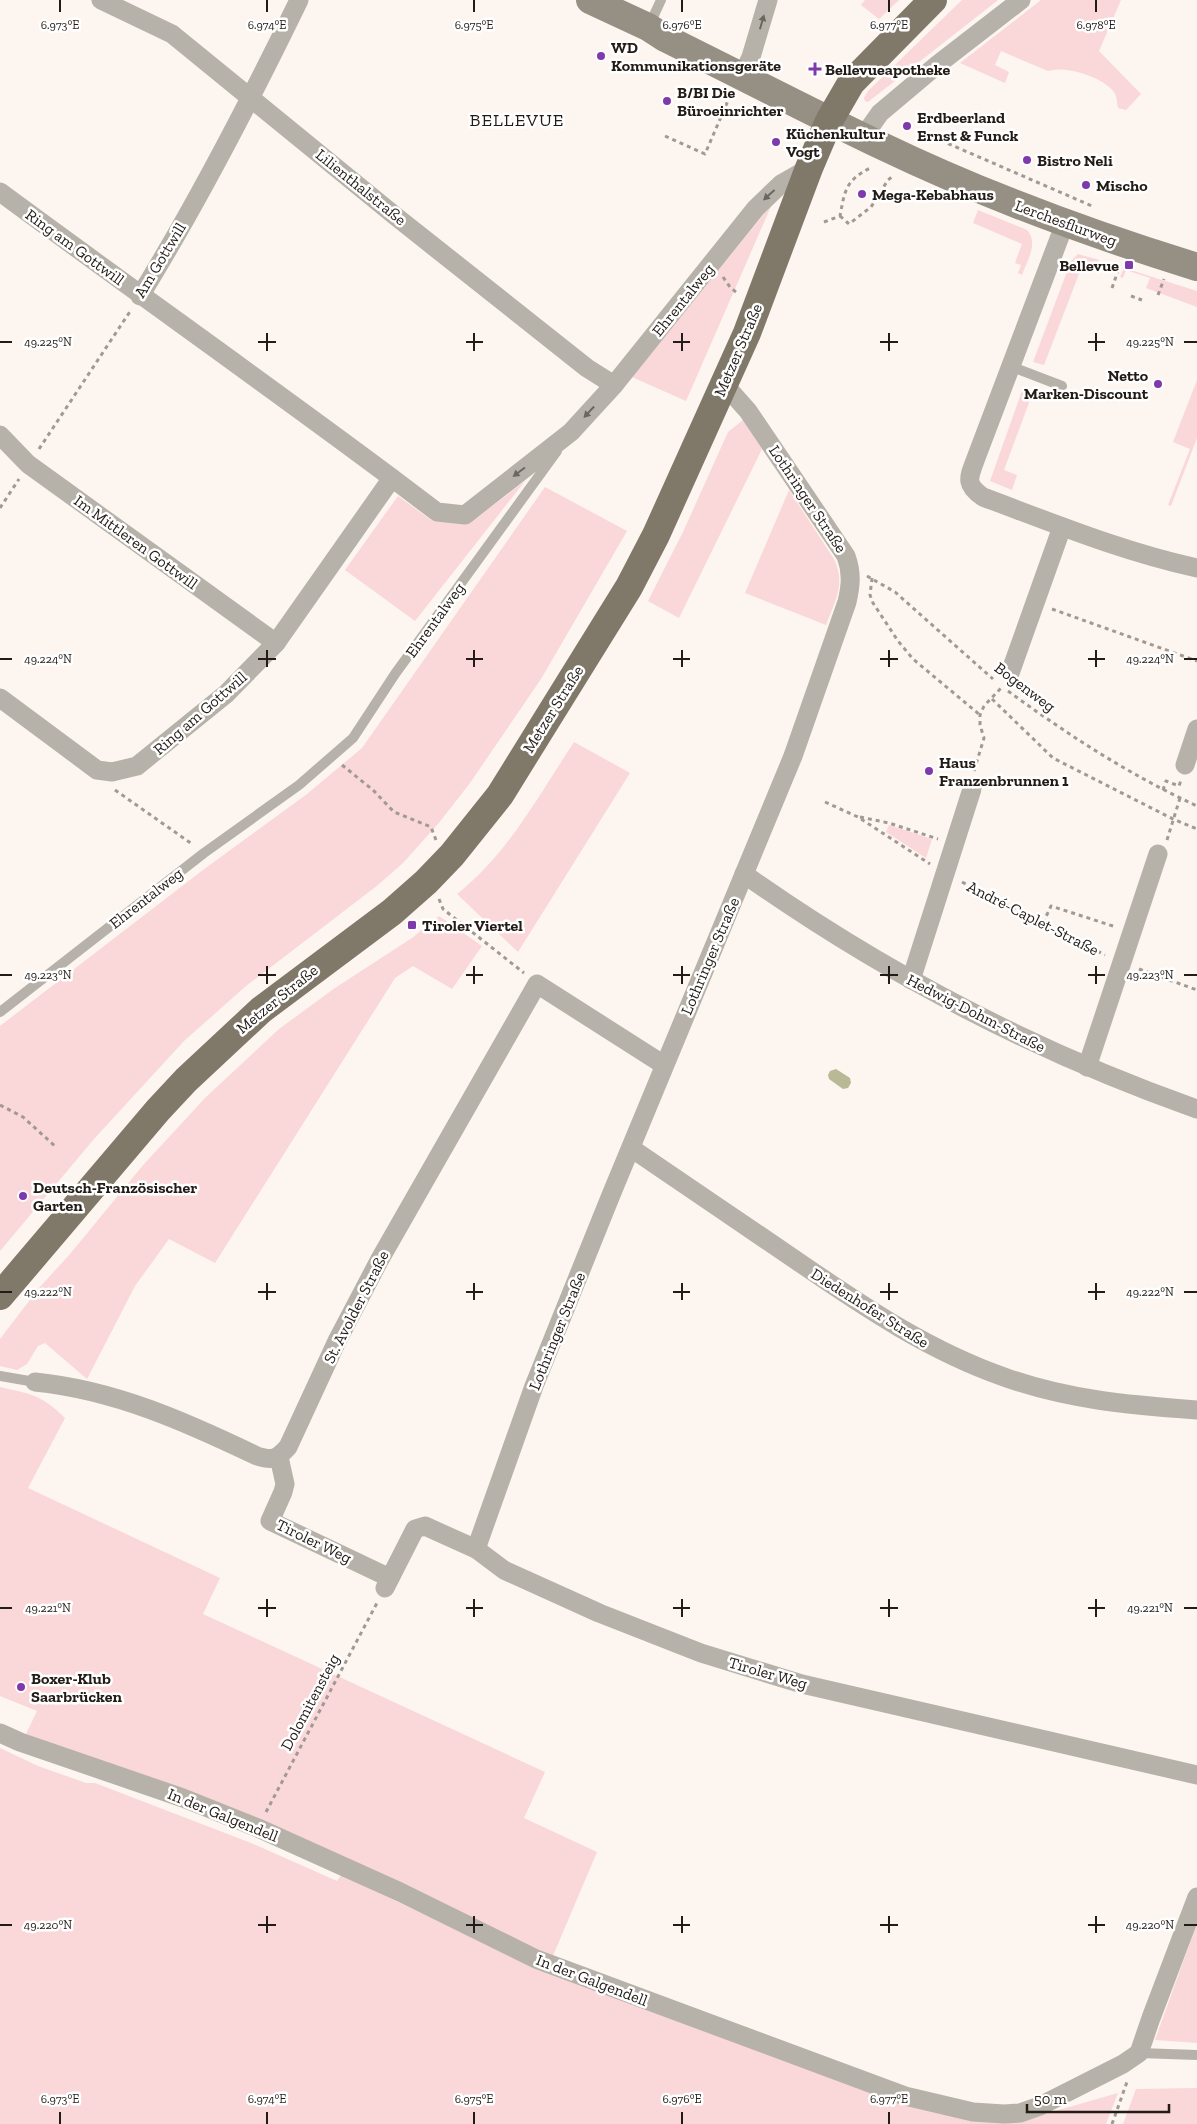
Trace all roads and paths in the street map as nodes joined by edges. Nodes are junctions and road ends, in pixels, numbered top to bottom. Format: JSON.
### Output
{"nodes":[{"id":1,"x":101,"y":0,"type":"edge"},
{"id":2,"x":299,"y":0,"type":"edge"},
{"id":3,"x":590,"y":0,"type":"edge"},
{"id":4,"x":661,"y":0,"type":"edge"},
{"id":5,"x":768,"y":0,"type":"edge"},
{"id":6,"x":933,"y":0,"type":"edge"},
{"id":7,"x":1021,"y":0,"type":"edge"},
{"id":8,"x":648,"y":28,"type":"junction"},
{"id":9,"x":741,"y":76,"type":"junction"},
{"id":10,"x":251,"y":98,"type":"junction"},
{"id":11,"x":829,"y":121,"type":"junction"},
{"id":12,"x":926,"y":134,"type":"dead end"},
{"id":13,"x":666,"y":136,"type":"dead end"},
{"id":14,"x":863,"y":137,"type":"junction"},
{"id":15,"x":877,"y":161,"type":"dead end"},
{"id":16,"x":809,"y":168,"type":"junction"},
{"id":17,"x":895,"y":175,"type":"dead end"},
{"id":18,"x":0,"y":192,"type":"edge"},
{"id":19,"x":1093,"y":206,"type":"dead end"},
{"id":20,"x":840,"y":216,"type":"junction"},
{"id":21,"x":824,"y":222,"type":"dead end"},
{"id":22,"x":1065,"y":223,"type":"junction"},
{"id":23,"x":1120,"y":267,"type":"dead end"},
{"id":24,"x":1197,"y":267,"type":"edge"},
{"id":25,"x":727,"y":284,"type":"dead end"},
{"id":26,"x":1162,"y":284,"type":"dead end"},
{"id":27,"x":1112,"y":288,"type":"dead end"},
{"id":28,"x":735,"y":292,"type":"dead end"},
{"id":29,"x":1158,"y":295,"type":"dead end"},
{"id":30,"x":140,"y":296,"type":"junction"},
{"id":31,"x":1131,"y":296,"type":"dead end"},
{"id":32,"x":1142,"y":300,"type":"dead end"},
{"id":33,"x":1010,"y":366,"type":"junction"},
{"id":34,"x":724,"y":384,"type":"junction"},
{"id":35,"x":614,"y":385,"type":"junction"},
{"id":36,"x":1062,"y":386,"type":"dead end"},
{"id":37,"x":571,"y":432,"type":"junction"},
{"id":38,"x":0,"y":435,"type":"edge"},
{"id":39,"x":28,"y":464,"type":"junction"},
{"id":40,"x":392,"y":478,"type":"junction"},
{"id":41,"x":0,"y":508,"type":"edge"},
{"id":42,"x":1062,"y":526,"type":"junction"},
{"id":43,"x":1197,"y":568,"type":"edge"},
{"id":44,"x":851,"y":569,"type":"junction"},
{"id":45,"x":872,"y":578,"type":"junction"},
{"id":46,"x":1035,"y":602,"type":"junction"},
{"id":47,"x":276,"y":643,"type":"junction"},
{"id":48,"x":1197,"y":661,"type":"edge"},
{"id":49,"x":1006,"y":680,"type":"junction"},
{"id":50,"x":0,"y":698,"type":"edge"},
{"id":51,"x":992,"y":699,"type":"junction"},
{"id":52,"x":980,"y":714,"type":"junction"},
{"id":53,"x":1197,"y":729,"type":"edge"},
{"id":54,"x":332,"y":757,"type":"junction"},
{"id":55,"x":1185,"y":765,"type":"dead end"},
{"id":56,"x":113,"y":789,"type":"dead end"},
{"id":57,"x":972,"y":789,"type":"joint"},
{"id":58,"x":1180,"y":798,"type":"junction"},
{"id":59,"x":825,"y":802,"type":"dead end"},
{"id":60,"x":1197,"y":806,"type":"edge"},
{"id":61,"x":858,"y":817,"type":"junction"},
{"id":62,"x":1173,"y":819,"type":"junction"},
{"id":63,"x":1197,"y":829,"type":"edge"},
{"id":64,"x":938,"y":840,"type":"dead end"},
{"id":65,"x":436,"y":841,"type":"dead end"},
{"id":66,"x":204,"y":854,"type":"junction"},
{"id":67,"x":1158,"y":854,"type":"joint"},
{"id":68,"x":945,"y":873,"type":"junction"},
{"id":69,"x":744,"y":874,"type":"junction"},
{"id":70,"x":438,"y":896,"type":"dead end"},
{"id":71,"x":1043,"y":924,"type":"junction"},
{"id":72,"x":1116,"y":928,"type":"dead end"},
{"id":73,"x":1122,"y":962,"type":"junction"},
{"id":74,"x":911,"y":980,"type":"junction"},
{"id":75,"x":537,"y":984,"type":"junction"},
{"id":76,"x":1197,"y":990,"type":"edge"},
{"id":77,"x":0,"y":1012,"type":"edge"},
{"id":78,"x":664,"y":1065,"type":"junction"},
{"id":79,"x":1087,"y":1067,"type":"junction"},
{"id":80,"x":0,"y":1105,"type":"edge"},
{"id":81,"x":1197,"y":1109,"type":"edge"},
{"id":82,"x":56,"y":1147,"type":"dead end"},
{"id":83,"x":631,"y":1148,"type":"junction"},
{"id":84,"x":0,"y":1296,"type":"edge"},
{"id":85,"x":0,"y":1376,"type":"edge"},
{"id":86,"x":36,"y":1382,"type":"joint"},
{"id":87,"x":1197,"y":1410,"type":"edge"},
{"id":88,"x":279,"y":1457,"type":"junction"},
{"id":89,"x":476,"y":1549,"type":"junction"},
{"id":90,"x":387,"y":1583,"type":"junction"},
{"id":91,"x":0,"y":1733,"type":"edge"},
{"id":92,"x":1197,"y":1775,"type":"edge"},
{"id":93,"x":258,"y":1828,"type":"junction"},
{"id":94,"x":1197,"y":1897,"type":"edge"},
{"id":95,"x":1139,"y":2053,"type":"junction"},
{"id":96,"x":1197,"y":2055,"type":"edge"},
{"id":97,"x":1123,"y":2064,"type":"junction"},
{"id":98,"x":1112,"y":2124,"type":"edge"}],
"edges":[{"from":1,"to":10,"type":"street","name":"Lilienthalstraße"},
{"from":2,"to":10,"type":"street","name":"Am Gottwill"},
{"from":3,"to":8,"type":"street","name":"Lerchesflurweg"},
{"from":4,"to":8,"type":"lane"},
{"from":9,"to":5,"type":"street","one_way":true},
{"from":6,"to":11,"type":"main road","name":"Metzer Straße"},
{"from":7,"to":14,"type":"street"},
{"from":8,"to":9,"type":"street","name":"Lerchesflurweg"},
{"from":9,"to":11,"type":"street","name":"Lerchesflurweg"},
{"from":9,"to":13,"type":"path"},
{"from":10,"to":30,"type":"street","name":"Am Gottwill"},
{"from":10,"to":35,"type":"street","name":"Lilienthalstraße"},
{"from":11,"to":14,"type":"street","name":"Lerchesflurweg"},
{"from":11,"to":16,"type":"main road","name":"Metzer Straße"},
{"from":12,"to":19,"type":"path"},
{"from":14,"to":22,"type":"street","name":"Lerchesflurweg"},
{"from":15,"to":20,"type":"path"},
{"from":16,"to":34,"type":"main road","name":"Metzer Straße"},
{"from":16,"to":35,"type":"street","name":"Ehrentalweg","one_way":true},
{"from":17,"to":20,"type":"path"},
{"from":18,"to":30,"type":"street","name":"Ring am Gottwill"},
{"from":20,"to":21,"type":"path"},
{"from":22,"to":24,"type":"street","name":"Lerchesflurweg"},
{"from":22,"to":33,"type":"street"},
{"from":23,"to":27,"type":"path"},
{"from":25,"to":28,"type":"path"},
{"from":26,"to":29,"type":"path"},
{"from":30,"to":39,"type":"path","name":"Am Gottwill"},
{"from":30,"to":40,"type":"street","name":"Ring am Gottwill"},
{"from":31,"to":32,"type":"path"},
{"from":33,"to":36,"type":"lane"},
{"from":33,"to":42,"type":"street"},
{"from":34,"to":44,"type":"street","name":"Lothringer Straße"},
{"from":34,"to":84,"type":"main road","name":"Metzer Straße"},
{"from":35,"to":37,"type":"street","name":"Ehrentalweg","one_way":true},
{"from":37,"to":40,"type":"street","name":"Ring am Gottwill","one_way":true},
{"from":37,"to":54,"type":"lane","name":"Ehrentalweg"},
{"from":38,"to":39,"type":"street","name":"Im Mittleren Gottwill"},
{"from":39,"to":41,"type":"path","name":"Am Gottwill"},
{"from":39,"to":47,"type":"street","name":"Im Mittleren Gottwill"},
{"from":40,"to":47,"type":"street","name":"Ring am Gottwill"},
{"from":42,"to":43,"type":"street"},
{"from":42,"to":46,"type":"street"},
{"from":44,"to":45,"type":"path","name":"Bogenweg"},
{"from":44,"to":69,"type":"street","name":"Lothringer Straße"},
{"from":45,"to":49,"type":"path","name":"Bogenweg"},
{"from":45,"to":52,"type":"path"},
{"from":46,"to":48,"type":"path"},
{"from":46,"to":49,"type":"street"},
{"from":47,"to":50,"type":"street","name":"Ring am Gottwill"},
{"from":49,"to":51,"type":"path"},
{"from":49,"to":58,"type":"path","name":"Bogenweg"},
{"from":51,"to":52,"type":"path"},
{"from":51,"to":62,"type":"path"},
{"from":52,"to":57,"type":"path"},
{"from":53,"to":55,"type":"street"},
{"from":54,"to":65,"type":"path"},
{"from":54,"to":66,"type":"lane","name":"Ehrentalweg"},
{"from":56,"to":66,"type":"path"},
{"from":57,"to":68,"type":"street"},
{"from":58,"to":60,"type":"path","name":"Bogenweg"},
{"from":58,"to":62,"type":"path"},
{"from":59,"to":61,"type":"path"},
{"from":61,"to":64,"type":"path"},
{"from":61,"to":68,"type":"path","name":"André-Caplet-Straße"},
{"from":62,"to":63,"type":"path"},
{"from":62,"to":67,"type":"path"},
{"from":66,"to":77,"type":"lane","name":"Ehrentalweg"},
{"from":67,"to":73,"type":"street"},
{"from":68,"to":71,"type":"path","name":"André-Caplet-Straße"},
{"from":68,"to":74,"type":"street"},
{"from":69,"to":74,"type":"street","name":"Hedwig-Dohm-Straße"},
{"from":69,"to":78,"type":"street","name":"Lothringer Straße"},
{"from":70,"to":75,"type":"path"},
{"from":71,"to":72,"type":"path"},
{"from":71,"to":73,"type":"path","name":"André-Caplet-Straße"},
{"from":73,"to":76,"type":"path","name":"André-Caplet-Straße"},
{"from":73,"to":79,"type":"street"},
{"from":74,"to":79,"type":"street","name":"Hedwig-Dohm-Straße"},
{"from":75,"to":78,"type":"street"},
{"from":75,"to":88,"type":"street","name":"St. Avolder Straße"},
{"from":78,"to":83,"type":"street","name":"Lothringer Straße"},
{"from":79,"to":81,"type":"street","name":"Hedwig-Dohm-Straße"},
{"from":80,"to":82,"type":"path"},
{"from":83,"to":87,"type":"street","name":"Diedenhofer Straße"},
{"from":83,"to":89,"type":"street","name":"Lothringer Straße"},
{"from":85,"to":86,"type":"lane"},
{"from":86,"to":88,"type":"street"},
{"from":88,"to":90,"type":"street","name":"Tiroler Weg"},
{"from":89,"to":90,"type":"street","name":"Tiroler Weg"},
{"from":89,"to":92,"type":"street","name":"Tiroler Weg"},
{"from":90,"to":93,"type":"path","name":"Dolomitensteig"},
{"from":91,"to":93,"type":"street","name":"In der Galgendell"},
{"from":93,"to":97,"type":"street","name":"In der Galgendell"},
{"from":94,"to":95,"type":"street"},
{"from":95,"to":96,"type":"lane"},
{"from":95,"to":97,"type":"street","name":"In der Galgendell"},
{"from":97,"to":98,"type":"path"}]}
